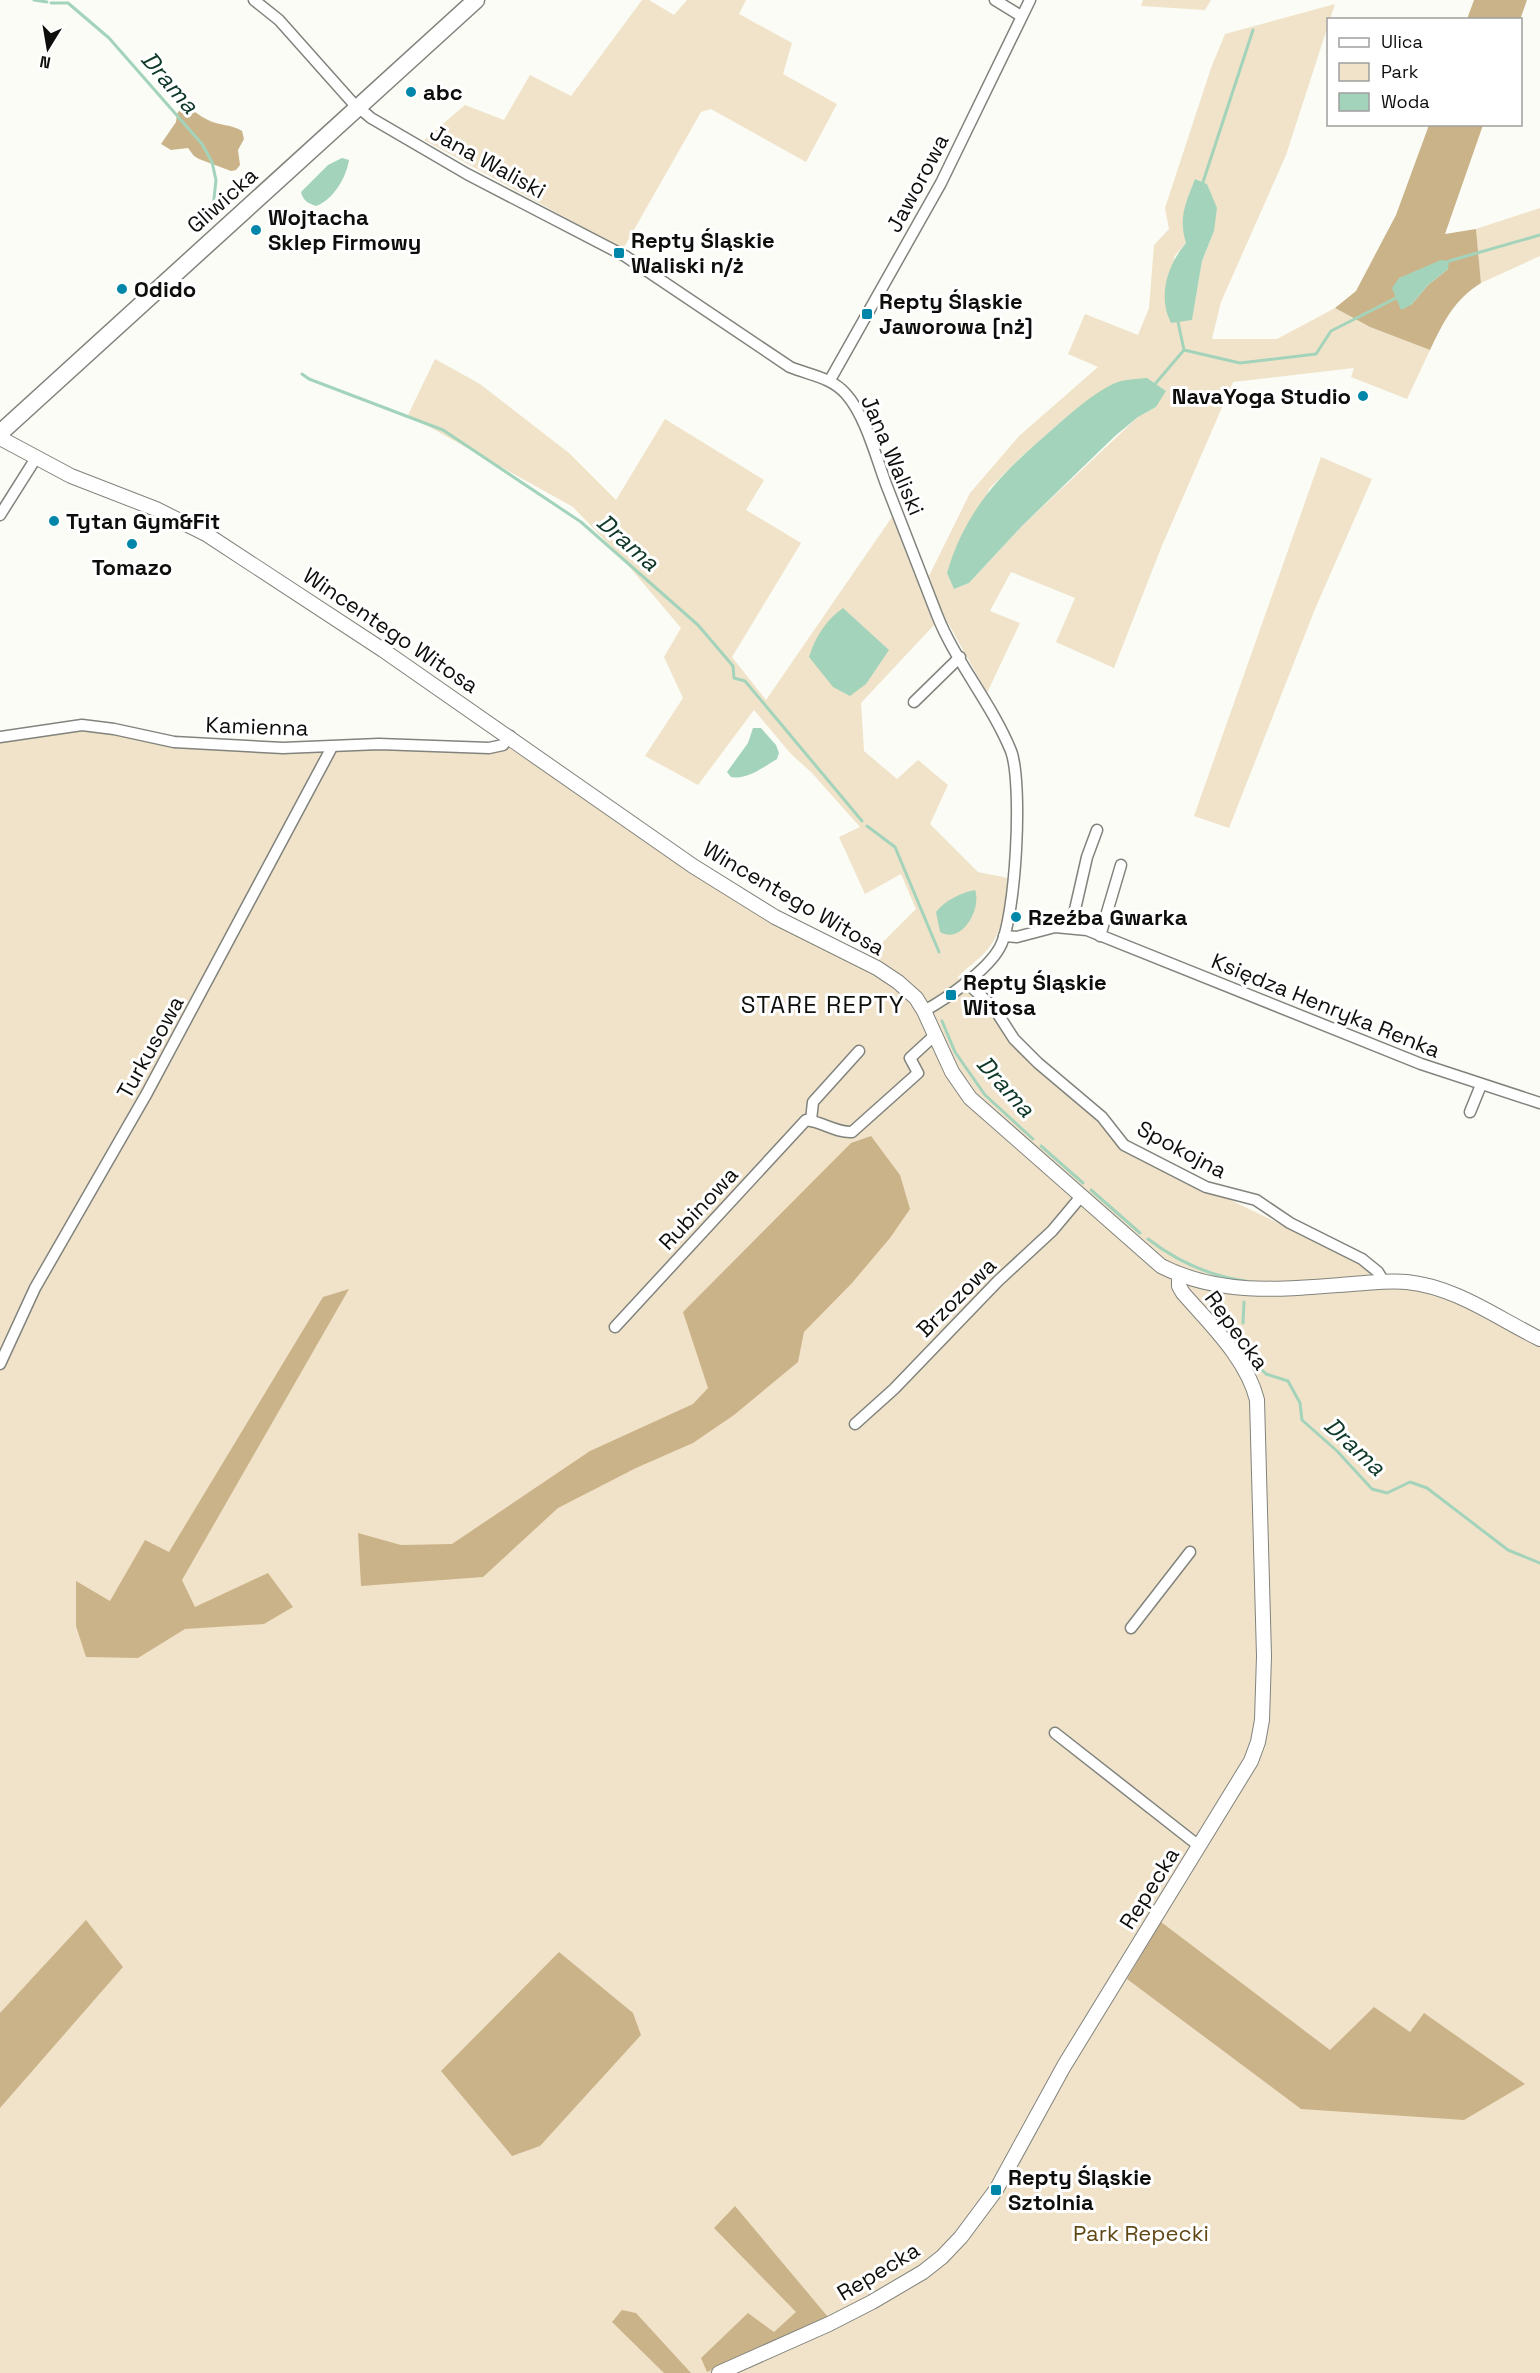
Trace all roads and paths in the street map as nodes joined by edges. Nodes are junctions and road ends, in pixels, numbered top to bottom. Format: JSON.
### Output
{"nodes":[{"id":1,"x":254,"y":0,"type":"edge"},
{"id":2,"x":476,"y":0,"type":"edge"},
{"id":3,"x":994,"y":0,"type":"edge"},
{"id":4,"x":1030,"y":0,"type":"edge"},
{"id":5,"x":1021,"y":16,"type":"junction"},
{"id":6,"x":358,"y":107,"type":"junction"},
{"id":7,"x":830,"y":380,"type":"junction"},
{"id":8,"x":0,"y":435,"type":"edge"},
{"id":9,"x":36,"y":458,"type":"junction"},
{"id":10,"x":0,"y":515,"type":"edge"},
{"id":11,"x":960,"y":657,"type":"junction"},
{"id":12,"x":914,"y":702,"type":"dead end"},
{"id":13,"x":510,"y":736,"type":"junction"},
{"id":14,"x":0,"y":737,"type":"edge"},
{"id":15,"x":332,"y":747,"type":"junction"},
{"id":16,"x":1097,"y":830,"type":"dead end"},
{"id":17,"x":1121,"y":865,"type":"dead end"},
{"id":18,"x":1071,"y":927,"type":"junction"},
{"id":19,"x":1004,"y":936,"type":"junction"},
{"id":20,"x":1100,"y":936,"type":"junction"},
{"id":21,"x":966,"y":982,"type":"junction"},
{"id":22,"x":924,"y":1011,"type":"junction"},
{"id":23,"x":935,"y":1035,"type":"junction"},
{"id":24,"x":859,"y":1051,"type":"dead end"},
{"id":25,"x":1481,"y":1085,"type":"junction"},
{"id":26,"x":1540,"y":1103,"type":"edge"},
{"id":27,"x":1470,"y":1112,"type":"dead end"},
{"id":28,"x":811,"y":1120,"type":"junction"},
{"id":29,"x":1079,"y":1194,"type":"junction"},
{"id":30,"x":1179,"y":1275,"type":"junction"},
{"id":31,"x":1384,"y":1282,"type":"junction"},
{"id":32,"x":615,"y":1327,"type":"dead end"},
{"id":33,"x":1540,"y":1339,"type":"edge"},
{"id":34,"x":0,"y":1364,"type":"edge"},
{"id":35,"x":855,"y":1424,"type":"dead end"},
{"id":36,"x":1190,"y":1552,"type":"dead end"},
{"id":37,"x":1131,"y":1628,"type":"dead end"},
{"id":38,"x":1055,"y":1733,"type":"dead end"},
{"id":39,"x":1199,"y":1846,"type":"junction"},
{"id":40,"x":719,"y":2373,"type":"edge"}],
"edges":[{"from":1,"to":6,"type":"street","name":"Jana Waliski"},
{"from":2,"to":6,"type":"main road","name":"Gliwicka"},
{"from":3,"to":5,"type":"street"},
{"from":4,"to":5,"type":"street","name":"Jaworowa"},
{"from":5,"to":7,"type":"street","name":"Jaworowa"},
{"from":6,"to":7,"type":"street","name":"Jana Waliski"},
{"from":6,"to":8,"type":"main road","name":"Gliwicka"},
{"from":7,"to":11,"type":"street","name":"Jana Waliski"},
{"from":8,"to":9,"type":"street","name":"Wincentego Witosa"},
{"from":9,"to":10,"type":"street"},
{"from":9,"to":13,"type":"street","name":"Wincentego Witosa"},
{"from":11,"to":12,"type":"street"},
{"from":11,"to":19,"type":"street","name":"Jana Waliski"},
{"from":13,"to":15,"type":"street","name":"Kamienna"},
{"from":13,"to":22,"type":"street","name":"Wincentego Witosa"},
{"from":14,"to":15,"type":"street","name":"Kamienna"},
{"from":15,"to":34,"type":"street","name":"Turkusowa"},
{"from":16,"to":18,"type":"street"},
{"from":17,"to":20,"type":"street"},
{"from":18,"to":19,"type":"street","name":"Księdza Henryka Renka"},
{"from":18,"to":20,"type":"street","name":"Księdza Henryka Renka"},
{"from":19,"to":21,"type":"street","name":"Jana Waliski"},
{"from":20,"to":25,"type":"street","name":"Księdza Henryka Renka"},
{"from":21,"to":22,"type":"street","name":"Jana Waliski"},
{"from":21,"to":31,"type":"street","name":"Spokojna"},
{"from":22,"to":23,"type":"street","name":"Wincentego Witosa"},
{"from":23,"to":28,"type":"street"},
{"from":23,"to":29,"type":"street","name":"Wincentego Witosa"},
{"from":24,"to":28,"type":"street"},
{"from":25,"to":26,"type":"street","name":"Księdza Henryka Renka"},
{"from":25,"to":27,"type":"street"},
{"from":28,"to":32,"type":"street","name":"Rubinowa"},
{"from":29,"to":30,"type":"street","name":"Wincentego Witosa"},
{"from":29,"to":35,"type":"street","name":"Brzozowa"},
{"from":30,"to":31,"type":"street","name":"Wincentego Witosa"},
{"from":30,"to":39,"type":"street","name":"Repecka"},
{"from":31,"to":33,"type":"street","name":"Wincentego Witosa"},
{"from":36,"to":37,"type":"street"},
{"from":38,"to":39,"type":"street"},
{"from":39,"to":40,"type":"street","name":"Repecka"}]}
